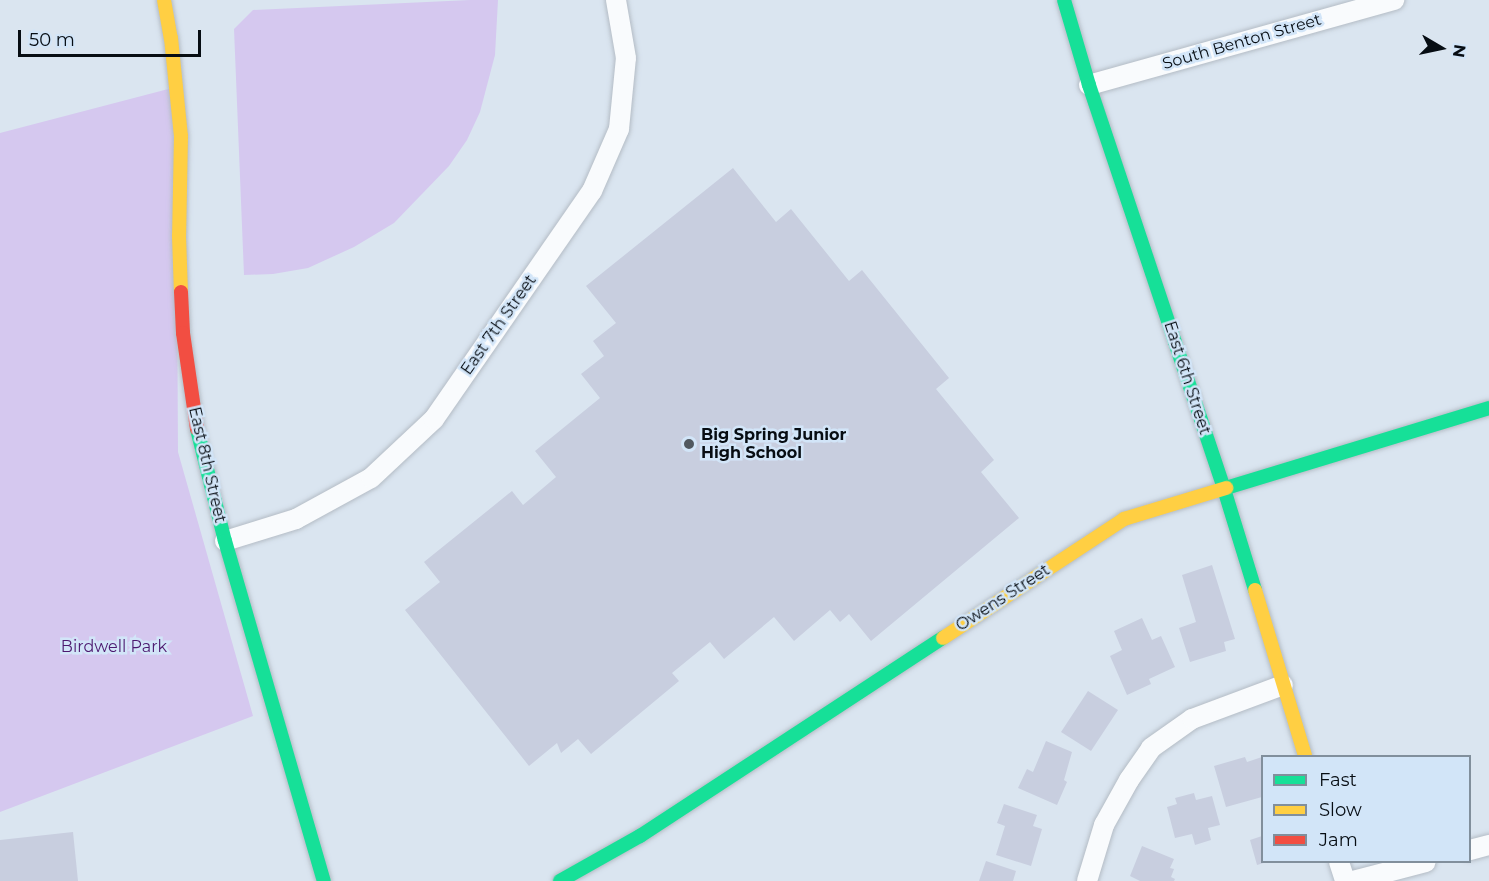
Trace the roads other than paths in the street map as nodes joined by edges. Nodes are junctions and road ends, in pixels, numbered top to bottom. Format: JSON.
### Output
{"nodes":[{"id":1,"x":164,"y":0,"type":"edge"},
{"id":2,"x":616,"y":0,"type":"edge"},
{"id":3,"x":1064,"y":0,"type":"edge"},
{"id":4,"x":1394,"y":0,"type":"edge"},
{"id":5,"x":1089,"y":85,"type":"junction"},
{"id":6,"x":1489,"y":408,"type":"edge"},
{"id":7,"x":1224,"y":489,"type":"junction"},
{"id":8,"x":225,"y":541,"type":"junction"},
{"id":9,"x":1283,"y":686,"type":"junction"},
{"id":10,"x":1305,"y":755,"type":"edge"},
{"id":11,"x":1489,"y":845,"type":"edge"},
{"id":12,"x":1471,"y":850,"type":"edge"},
{"id":13,"x":1340,"y":863,"type":"edge"},
{"id":14,"x":1419,"y":863,"type":"edge"},
{"id":15,"x":324,"y":881,"type":"edge"},
{"id":16,"x":560,"y":881,"type":"edge"},
{"id":17,"x":1087,"y":881,"type":"edge"},
{"id":18,"x":1345,"y":881,"type":"edge"},
{"id":19,"x":1353,"y":881,"type":"edge"}],
"edges":[{"from":1,"to":8,"type":"street","name":"East 8th Street"},
{"from":2,"to":8,"type":"street","name":"East 7th Street"},
{"from":3,"to":5,"type":"street","name":"East 6th Street"},
{"from":4,"to":5,"type":"street","name":"South Benton Street"},
{"from":5,"to":7,"type":"street","name":"East 6th Street"},
{"from":6,"to":7,"type":"street","name":"Owens Street"},
{"from":7,"to":9,"type":"street","name":"East 6th Street"},
{"from":7,"to":16,"type":"street","name":"Owens Street"},
{"from":8,"to":15,"type":"street","name":"East 8th Street"},
{"from":9,"to":10,"type":"street","name":"East 6th Street"},
{"from":9,"to":17,"type":"street"},
{"from":11,"to":12,"type":"street"},
{"from":13,"to":18,"type":"street"},
{"from":14,"to":19,"type":"street"}]}
